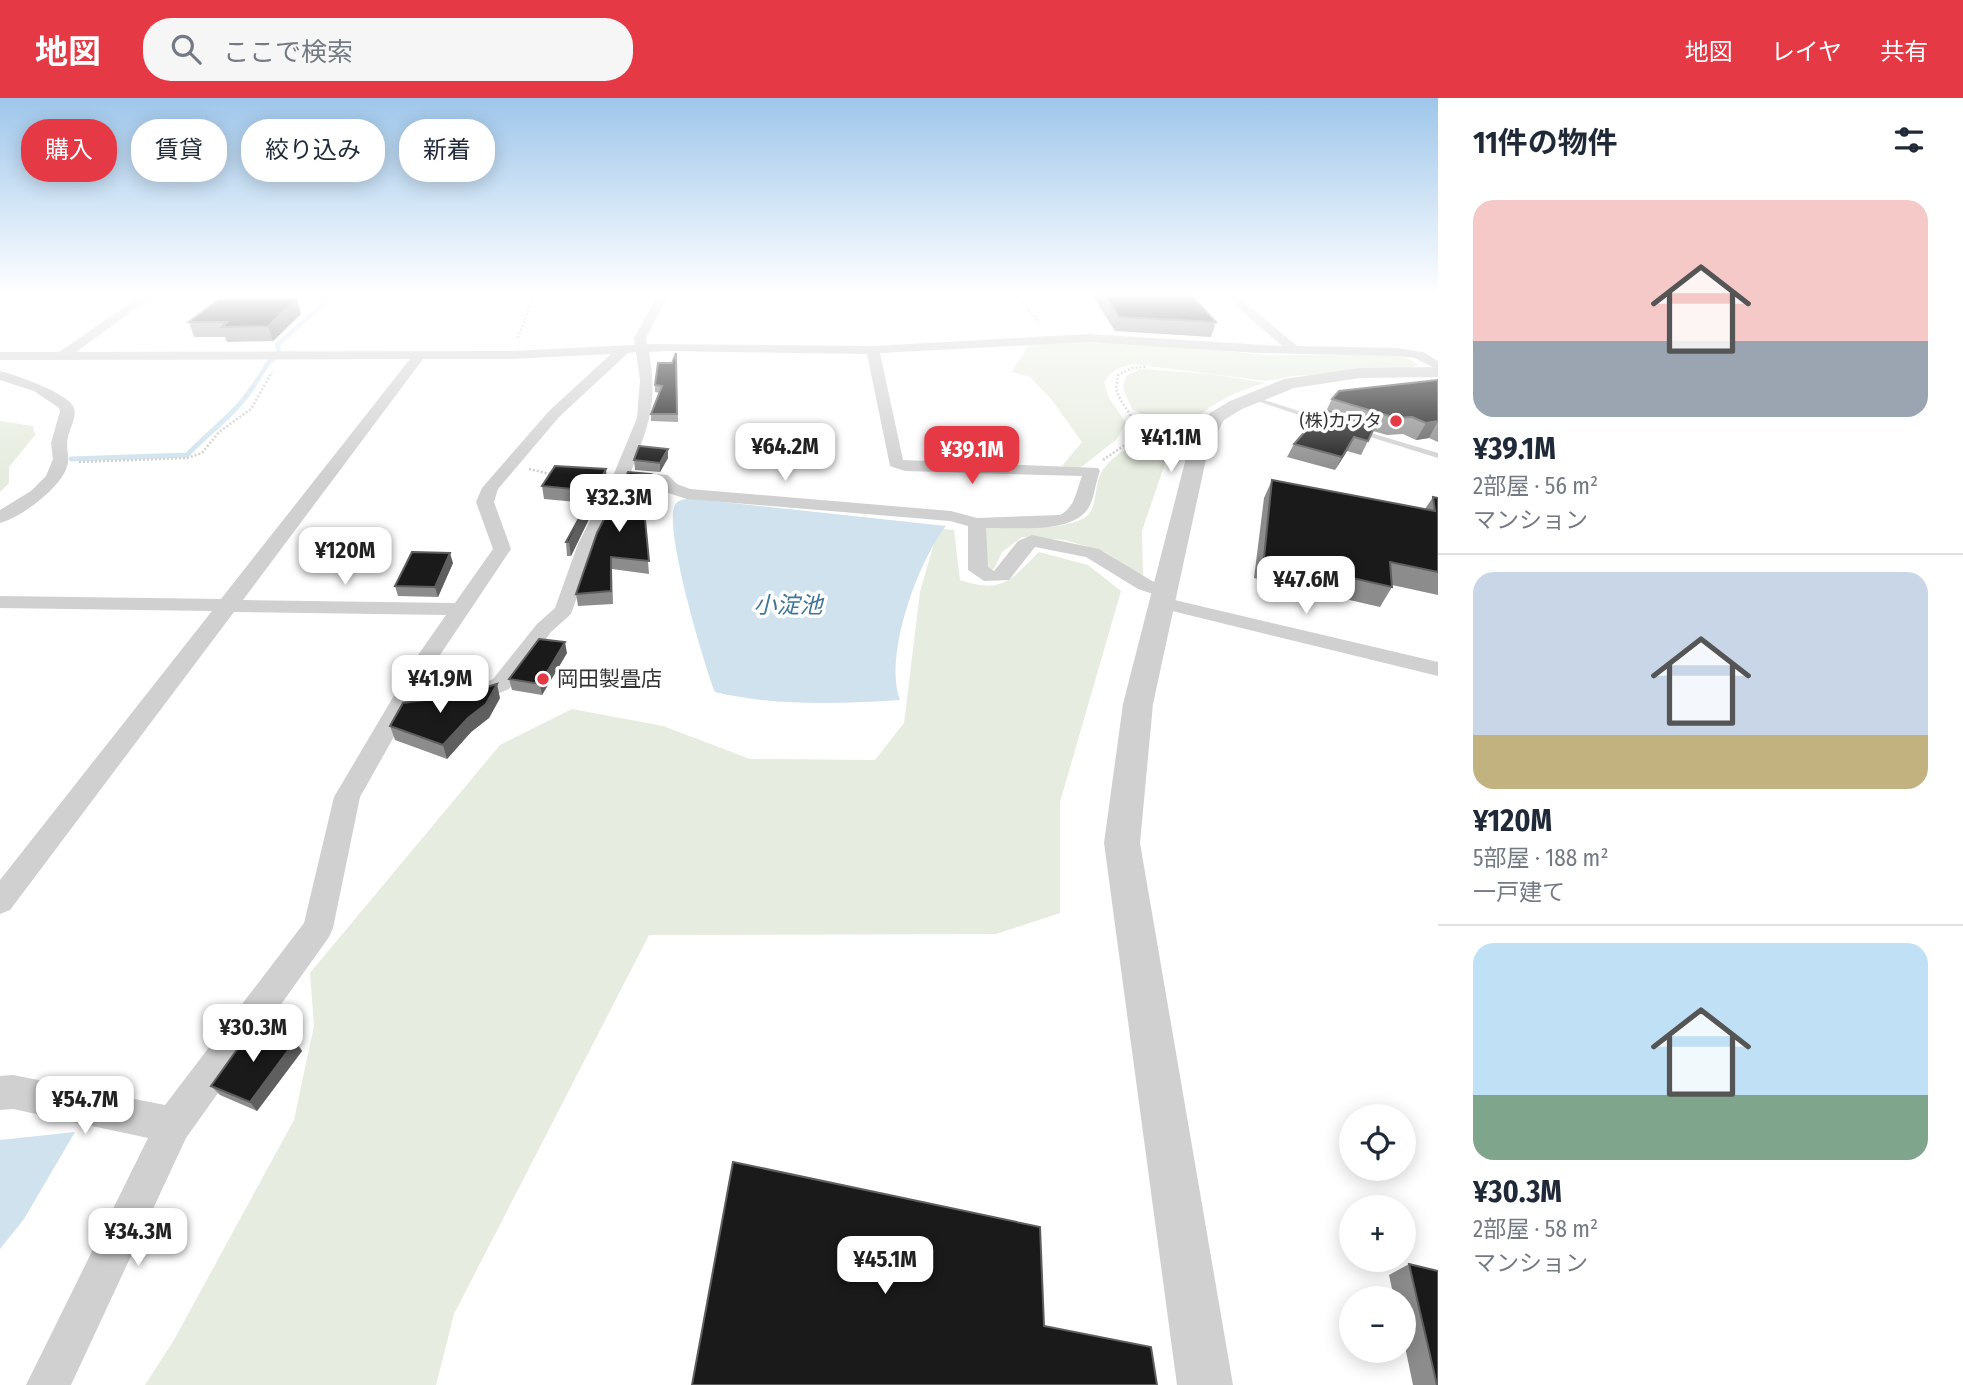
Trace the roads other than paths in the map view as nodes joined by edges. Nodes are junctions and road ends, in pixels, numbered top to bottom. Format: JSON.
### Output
{"nodes":[{"id":1,"x":59,"y":355,"type":"edge"},
{"id":2,"x":356,"y":355,"type":"edge"},
{"id":3,"x":505,"y":355,"type":"edge"},
{"id":4,"x":623,"y":355,"type":"edge"},
{"id":5,"x":636,"y":355,"type":"edge"},
{"id":6,"x":874,"y":355,"type":"edge"},
{"id":7,"x":1418,"y":355,"type":"edge"},
{"id":8,"x":0,"y":356,"type":"edge"},
{"id":9,"x":419,"y":356,"type":"junction"},
{"id":10,"x":1438,"y":366,"type":"edge"},
{"id":11,"x":1438,"y":372,"type":"edge"},
{"id":12,"x":0,"y":375,"type":"edge"},
{"id":13,"x":1252,"y":398,"type":"junction"},
{"id":14,"x":1438,"y":456,"type":"edge"},
{"id":15,"x":621,"y":475,"type":"junction"},
{"id":16,"x":0,"y":518,"type":"edge"},
{"id":17,"x":976,"y":523,"type":"junction"},
{"id":18,"x":1164,"y":598,"type":"junction"},
{"id":19,"x":0,"y":602,"type":"edge"},
{"id":20,"x":229,"y":607,"type":"junction"},
{"id":21,"x":461,"y":609,"type":"junction"},
{"id":22,"x":1438,"y":669,"type":"edge"},
{"id":23,"x":449,"y":701,"type":"edge"},
{"id":24,"x":0,"y":902,"type":"edge"},
{"id":25,"x":0,"y":1093,"type":"edge"},
{"id":26,"x":173,"y":1125,"type":"junction"},
{"id":27,"x":48,"y":1385,"type":"edge"},
{"id":28,"x":1205,"y":1385,"type":"edge"}],
"edges":[{"from":1,"to":8,"type":"street"},
{"from":2,"to":9,"type":"street"},
{"from":3,"to":9,"type":"street"},
{"from":4,"to":21,"type":"street"},
{"from":5,"to":15,"type":"street"},
{"from":6,"to":17,"type":"street"},
{"from":7,"to":10,"type":"street"},
{"from":9,"to":20,"type":"street"},
{"from":11,"to":13,"type":"street"},
{"from":12,"to":16,"type":"street"},
{"from":13,"to":14,"type":"lane"},
{"from":13,"to":18,"type":"street"},
{"from":15,"to":17,"type":"street"},
{"from":15,"to":23,"type":"street"},
{"from":17,"to":18,"type":"street"},
{"from":18,"to":22,"type":"street"},
{"from":18,"to":28,"type":"street"},
{"from":19,"to":20,"type":"street"},
{"from":20,"to":21,"type":"street"},
{"from":20,"to":24,"type":"street"},
{"from":21,"to":26,"type":"street"},
{"from":25,"to":26,"type":"street"},
{"from":26,"to":27,"type":"street"}]}
